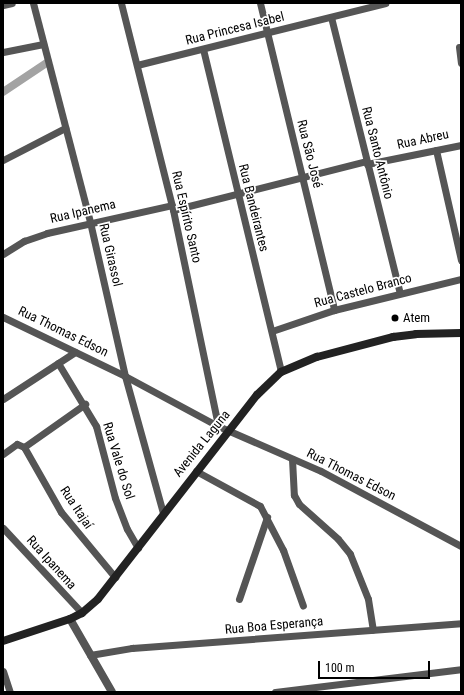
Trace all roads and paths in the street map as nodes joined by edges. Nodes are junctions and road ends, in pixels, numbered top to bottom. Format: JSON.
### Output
{"nodes":[{"id":1,"x":12,"y":3,"type":"edge"},
{"id":2,"x":33,"y":3,"type":"edge"},
{"id":3,"x":121,"y":3,"type":"edge"},
{"id":4,"x":260,"y":3,"type":"edge"},
{"id":5,"x":385,"y":3,"type":"edge"},
{"id":6,"x":3,"y":5,"type":"edge"},
{"id":7,"x":374,"y":5,"type":"edge"},
{"id":8,"x":331,"y":17,"type":"junction"},
{"id":9,"x":266,"y":34,"type":"junction"},
{"id":10,"x":43,"y":44,"type":"junction"},
{"id":11,"x":459,"y":47,"type":"dead end"},
{"id":12,"x":203,"y":49,"type":"junction"},
{"id":13,"x":3,"y":52,"type":"edge"},
{"id":14,"x":461,"y":63,"type":"edge"},
{"id":15,"x":137,"y":65,"type":"junction"},
{"id":16,"x":65,"y":128,"type":"junction"},
{"id":17,"x":461,"y":145,"type":"edge"},
{"id":18,"x":436,"y":150,"type":"junction"},
{"id":19,"x":3,"y":160,"type":"edge"},
{"id":20,"x":366,"y":163,"type":"junction"},
{"id":21,"x":302,"y":177,"type":"junction"},
{"id":22,"x":237,"y":195,"type":"junction"},
{"id":23,"x":172,"y":208,"type":"junction"},
{"id":24,"x":90,"y":222,"type":"junction"},
{"id":25,"x":3,"y":254,"type":"edge"},
{"id":26,"x":461,"y":260,"type":"edge"},
{"id":27,"x":461,"y":279,"type":"edge"},
{"id":28,"x":400,"y":293,"type":"junction"},
{"id":29,"x":334,"y":310,"type":"junction"},
{"id":30,"x":3,"y":317,"type":"edge"},
{"id":31,"x":272,"y":331,"type":"junction"},
{"id":32,"x":461,"y":333,"type":"edge"},
{"id":33,"x":76,"y":352,"type":"junction"},
{"id":34,"x":58,"y":362,"type":"junction"},
{"id":35,"x":281,"y":372,"type":"junction"},
{"id":36,"x":125,"y":376,"type":"junction"},
{"id":37,"x":3,"y":399,"type":"edge"},
{"id":38,"x":85,"y":404,"type":"junction"},
{"id":39,"x":218,"y":426,"type":"junction"},
{"id":40,"x":228,"y":432,"type":"junction"},
{"id":41,"x":24,"y":447,"type":"junction"},
{"id":42,"x":3,"y":454,"type":"edge"},
{"id":43,"x":292,"y":459,"type":"junction"},
{"id":44,"x":196,"y":471,"type":"junction"},
{"id":45,"x":162,"y":513,"type":"junction"},
{"id":46,"x":267,"y":517,"type":"junction"},
{"id":47,"x":3,"y":528,"type":"edge"},
{"id":48,"x":461,"y":546,"type":"edge"},
{"id":49,"x":138,"y":548,"type":"junction"},
{"id":50,"x":115,"y":577,"type":"junction"},
{"id":51,"x":239,"y":599,"type":"dead end"},
{"id":52,"x":303,"y":606,"type":"dead end"},
{"id":53,"x":82,"y":613,"type":"junction"},
{"id":54,"x":70,"y":620,"type":"junction"},
{"id":55,"x":461,"y":623,"type":"edge"},
{"id":56,"x":373,"y":630,"type":"junction"},
{"id":57,"x":3,"y":642,"type":"edge"},
{"id":58,"x":90,"y":655,"type":"junction"},
{"id":59,"x":461,"y":669,"type":"edge"},
{"id":60,"x":3,"y":671,"type":"edge"},
{"id":61,"x":10,"y":692,"type":"edge"},
{"id":62,"x":112,"y":692,"type":"edge"},
{"id":63,"x":275,"y":692,"type":"edge"}],
"edges":[{"from":1,"to":6,"type":"street"},
{"from":2,"to":10,"type":"street","name":"Rua Girassol"},
{"from":3,"to":15,"type":"street","name":"Rua Espírito Santo"},
{"from":4,"to":9,"type":"street","name":"Rua São José"},
{"from":5,"to":7,"type":"street","name":"Rua Princesa Isabel"},
{"from":7,"to":8,"type":"street","name":"Rua Princesa Isabel"},
{"from":8,"to":9,"type":"street","name":"Rua Princesa Isabel"},
{"from":8,"to":20,"type":"street","name":"Rua Santo Antônio"},
{"from":9,"to":12,"type":"street","name":"Rua Princesa Isabel"},
{"from":9,"to":21,"type":"street","name":"Rua São José"},
{"from":10,"to":13,"type":"street"},
{"from":10,"to":16,"type":"street","name":"Rua Girassol"},
{"from":11,"to":14,"type":"street"},
{"from":12,"to":15,"type":"street","name":"Rua Princesa Isabel"},
{"from":12,"to":22,"type":"street","name":"Rua Bandeirantes"},
{"from":15,"to":23,"type":"street","name":"Rua Espírito Santo"},
{"from":16,"to":19,"type":"street"},
{"from":16,"to":24,"type":"street","name":"Rua Girassol"},
{"from":17,"to":18,"type":"street","name":"Rua Abreu"},
{"from":18,"to":20,"type":"street","name":"Rua Abreu"},
{"from":18,"to":26,"type":"street"},
{"from":20,"to":21,"type":"street","name":"Rua Abreu"},
{"from":20,"to":28,"type":"street","name":"Rua Santo Antônio"},
{"from":21,"to":22,"type":"street","name":"Rua Abreu"},
{"from":21,"to":29,"type":"street","name":"Rua São José"},
{"from":22,"to":23,"type":"street","name":"Rua Abreu"},
{"from":22,"to":31,"type":"street","name":"Rua Bandeirantes"},
{"from":23,"to":24,"type":"street","name":"Rua Ipanema"},
{"from":23,"to":39,"type":"street","name":"Rua Espírito Santo"},
{"from":24,"to":25,"type":"street","name":"Rua Ipanema"},
{"from":24,"to":36,"type":"street","name":"Rua Girassol"},
{"from":27,"to":28,"type":"street","name":"Rua Castelo Branco"},
{"from":28,"to":29,"type":"street","name":"Rua Castelo Branco"},
{"from":29,"to":31,"type":"street","name":"Rua Castelo Branco"},
{"from":30,"to":33,"type":"street","name":"Rua Thomas Edson"},
{"from":31,"to":35,"type":"street","name":"Rua Bandeirantes"},
{"from":32,"to":35,"type":"main road","name":"Avenida Laguna"},
{"from":33,"to":34,"type":"street"},
{"from":33,"to":36,"type":"street","name":"Rua Thomas Edson"},
{"from":34,"to":37,"type":"street"},
{"from":34,"to":38,"type":"street","name":"Rua Vale do Sol"},
{"from":35,"to":40,"type":"main road","name":"Avenida Laguna"},
{"from":36,"to":39,"type":"street","name":"Rua Thomas Edson"},
{"from":36,"to":45,"type":"street","name":"Rua Girassol"},
{"from":38,"to":41,"type":"street"},
{"from":38,"to":49,"type":"street","name":"Rua Vale do Sol"},
{"from":39,"to":40,"type":"street"},
{"from":40,"to":43,"type":"street","name":"Rua Thomas Edson"},
{"from":40,"to":44,"type":"main road","name":"Avenida Laguna"},
{"from":41,"to":42,"type":"street"},
{"from":41,"to":50,"type":"street","name":"Rua Itajaí"},
{"from":43,"to":48,"type":"street","name":"Rua Thomas Edson"},
{"from":43,"to":56,"type":"street"},
{"from":44,"to":45,"type":"main road","name":"Avenida Laguna"},
{"from":44,"to":46,"type":"street"},
{"from":45,"to":49,"type":"main road","name":"Avenida Laguna"},
{"from":46,"to":51,"type":"street"},
{"from":46,"to":52,"type":"street"},
{"from":47,"to":53,"type":"street","name":"Rua Ipanema"},
{"from":49,"to":50,"type":"main road","name":"Avenida Laguna"},
{"from":50,"to":53,"type":"main road","name":"Avenida Laguna"},
{"from":53,"to":54,"type":"main road","name":"Avenida Laguna"},
{"from":54,"to":57,"type":"main road","name":"Avenida Laguna"},
{"from":54,"to":58,"type":"street"},
{"from":55,"to":56,"type":"street","name":"Rua Boa Esperança"},
{"from":56,"to":58,"type":"street","name":"Rua Boa Esperança"},
{"from":58,"to":62,"type":"street"},
{"from":59,"to":63,"type":"street"},
{"from":60,"to":61,"type":"street"}]}
